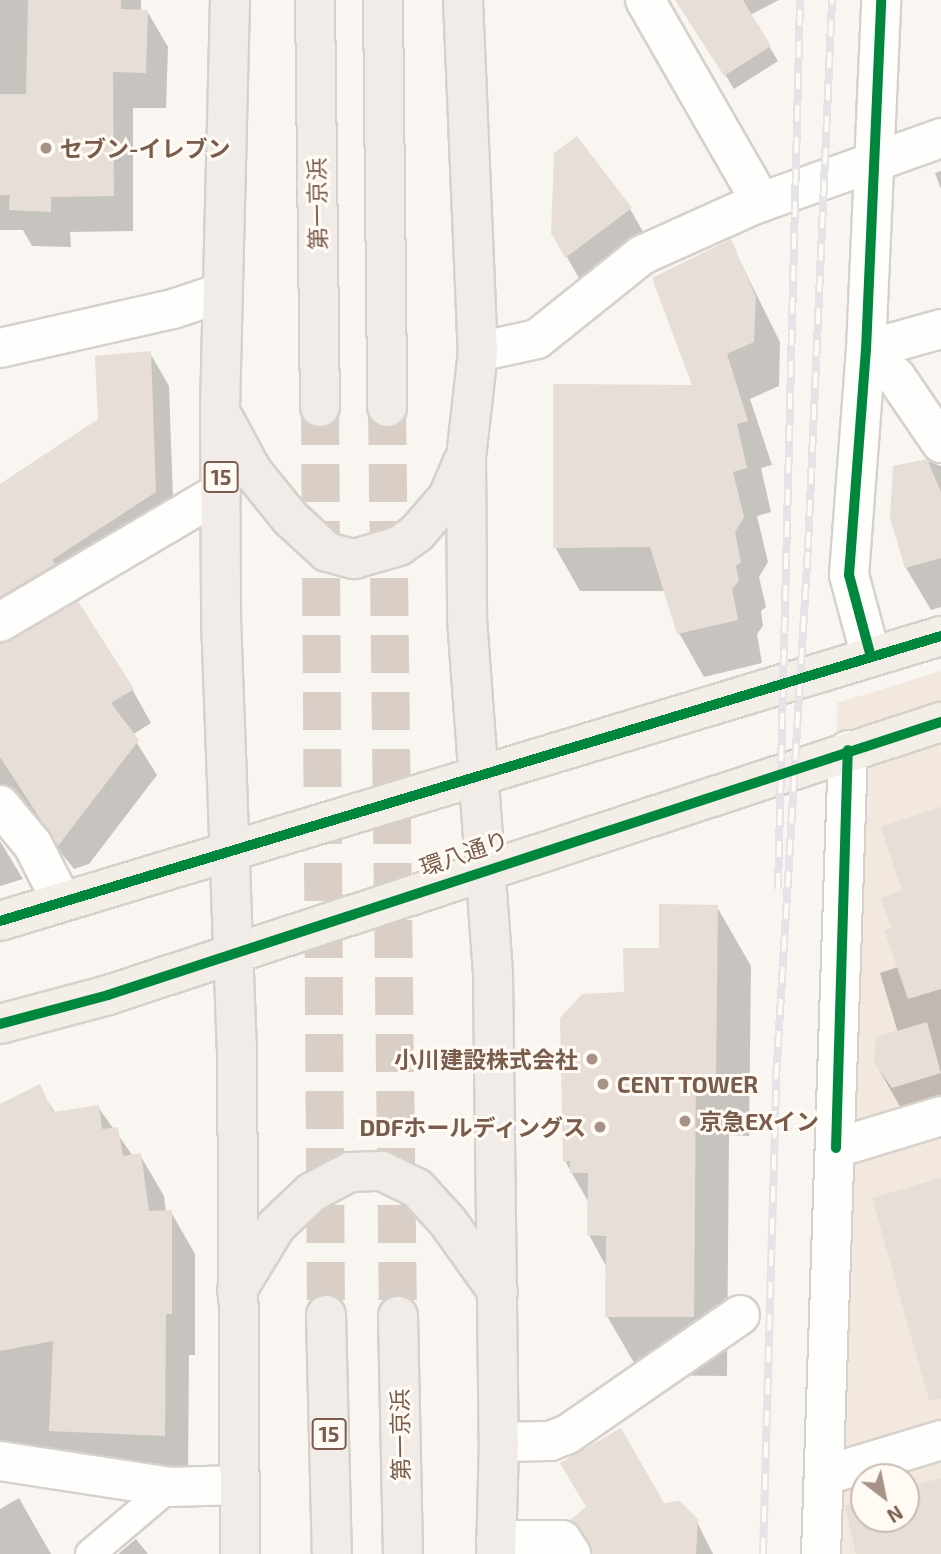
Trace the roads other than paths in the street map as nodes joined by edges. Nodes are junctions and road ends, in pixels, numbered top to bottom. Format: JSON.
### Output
{"nodes":[{"id":1,"x":230,"y":0,"type":"edge"},
{"id":2,"x":315,"y":0,"type":"edge"},
{"id":3,"x":383,"y":0,"type":"edge"},
{"id":4,"x":463,"y":0,"type":"edge"},
{"id":5,"x":645,"y":0,"type":"edge"},
{"id":6,"x":881,"y":0,"type":"edge"},
{"id":7,"x":941,"y":138,"type":"edge"},
{"id":8,"x":872,"y":160,"type":"junction"},
{"id":9,"x":761,"y":202,"type":"junction"},
{"id":10,"x":222,"y":292,"type":"junction"},
{"id":11,"x":941,"y":329,"type":"edge"},
{"id":12,"x":0,"y":348,"type":"edge"},
{"id":13,"x":866,"y":350,"type":"junction"},
{"id":14,"x":478,"y":352,"type":"junction"},
{"id":15,"x":320,"y":407,"type":"tunnel mouth"},
{"id":16,"x":387,"y":407,"type":"tunnel mouth"},
{"id":17,"x":220,"y":411,"type":"junction"},
{"id":18,"x":941,"y":443,"type":"edge"},
{"id":19,"x":466,"y":457,"type":"junction"},
{"id":20,"x":221,"y":492,"type":"junction"},
{"id":21,"x":0,"y":622,"type":"edge"},
{"id":22,"x":941,"y":636,"type":"edge"},
{"id":23,"x":871,"y":657,"type":"junction"},
{"id":24,"x":941,"y":722,"type":"edge"},
{"id":25,"x":848,"y":750,"type":"junction"},
{"id":26,"x":476,"y":777,"type":"junction"},
{"id":27,"x":0,"y":805,"type":"edge"},
{"id":28,"x":230,"y":852,"type":"junction"},
{"id":29,"x":483,"y":868,"type":"junction"},
{"id":30,"x":62,"y":902,"type":"junction"},
{"id":31,"x":0,"y":921,"type":"edge"},
{"id":32,"x":233,"y":954,"type":"junction"},
{"id":33,"x":0,"y":1024,"type":"edge"},
{"id":34,"x":941,"y":1116,"type":"edge"},
{"id":35,"x":836,"y":1147,"type":"junction"},
{"id":36,"x":237,"y":1290,"type":"junction"},
{"id":37,"x":498,"y":1292,"type":"junction"},
{"id":38,"x":326,"y":1315,"type":"tunnel mouth"},
{"id":39,"x":398,"y":1315,"type":"tunnel mouth"},
{"id":40,"x":740,"y":1315,"type":"dead end"},
{"id":41,"x":941,"y":1440,"type":"edge"},
{"id":42,"x":499,"y":1442,"type":"junction"},
{"id":43,"x":0,"y":1461,"type":"edge"},
{"id":44,"x":826,"y":1475,"type":"junction"},
{"id":45,"x":239,"y":1485,"type":"junction"},
{"id":46,"x":169,"y":1487,"type":"junction"},
{"id":47,"x":496,"y":1547,"type":"edge"},
{"id":48,"x":90,"y":1554,"type":"edge"},
{"id":49,"x":240,"y":1554,"type":"edge"},
{"id":50,"x":332,"y":1554,"type":"edge"},
{"id":51,"x":403,"y":1554,"type":"edge"},
{"id":52,"x":570,"y":1554,"type":"edge"},
{"id":53,"x":821,"y":1554,"type":"edge"}],
"edges":[{"from":1,"to":10,"type":"highway","number":"15"},
{"from":2,"to":15,"type":"highway","name":"第一京浜"},
{"from":3,"to":16,"type":"highway"},
{"from":4,"to":14,"type":"highway"},
{"from":5,"to":9,"type":"street"},
{"from":6,"to":8,"type":"street"},
{"from":7,"to":8,"type":"street"},
{"from":8,"to":9,"type":"street"},
{"from":8,"to":13,"type":"street"},
{"from":9,"to":14,"type":"street"},
{"from":10,"to":12,"type":"street"},
{"from":10,"to":17,"type":"highway","number":"15"},
{"from":11,"to":13,"type":"street"},
{"from":13,"to":18,"type":"street"},
{"from":13,"to":23,"type":"street"},
{"from":14,"to":19,"type":"highway"},
{"from":17,"to":19,"type":"highway"},
{"from":17,"to":20,"type":"highway","number":"15"},
{"from":19,"to":26,"type":"highway"},
{"from":20,"to":21,"type":"street"},
{"from":20,"to":28,"type":"highway","number":"15"},
{"from":22,"to":23,"type":"main road"},
{"from":23,"to":26,"type":"main road"},
{"from":24,"to":25,"type":"main road","name":"環八通り"},
{"from":25,"to":29,"type":"main road","name":"環八通り"},
{"from":25,"to":35,"type":"street"},
{"from":26,"to":28,"type":"main road"},
{"from":26,"to":29,"type":"highway"},
{"from":27,"to":30,"type":"street"},
{"from":28,"to":30,"type":"main road"},
{"from":28,"to":32,"type":"highway","number":"15"},
{"from":29,"to":32,"type":"main road","name":"環八通り"},
{"from":29,"to":37,"type":"highway"},
{"from":30,"to":31,"type":"main road"},
{"from":32,"to":33,"type":"main road","name":"環八通り"},
{"from":32,"to":36,"type":"highway"},
{"from":34,"to":35,"type":"street"},
{"from":35,"to":44,"type":"street"},
{"from":36,"to":37,"type":"highway"},
{"from":36,"to":45,"type":"highway"},
{"from":37,"to":42,"type":"highway"},
{"from":38,"to":50,"type":"highway","number":"15"},
{"from":39,"to":51,"type":"highway","name":"第一京浜"},
{"from":40,"to":42,"type":"street"},
{"from":41,"to":44,"type":"street"},
{"from":42,"to":47,"type":"highway"},
{"from":43,"to":46,"type":"street"},
{"from":44,"to":53,"type":"street"},
{"from":45,"to":46,"type":"street"},
{"from":45,"to":49,"type":"highway"},
{"from":46,"to":48,"type":"lane"},
{"from":47,"to":52,"type":"street"}]}
